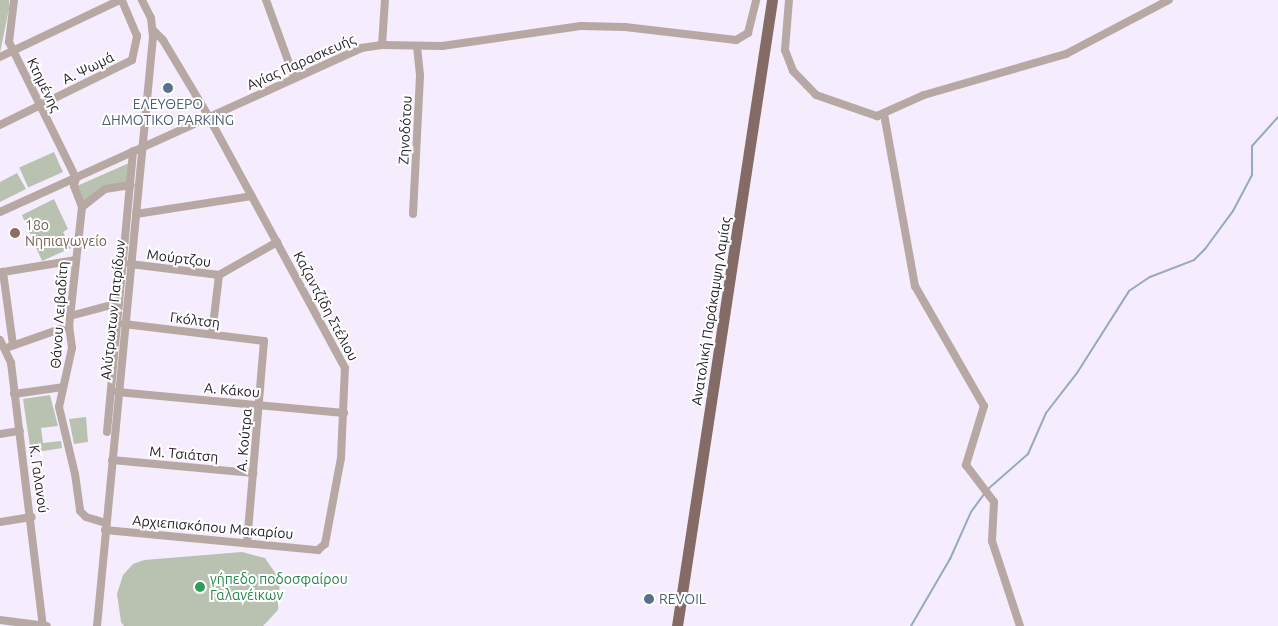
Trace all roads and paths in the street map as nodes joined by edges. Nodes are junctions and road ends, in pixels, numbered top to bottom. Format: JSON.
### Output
{"nodes":[{"id":1,"x":14,"y":0,"type":"edge"},
{"id":2,"x":121,"y":0,"type":"edge"},
{"id":3,"x":142,"y":0,"type":"edge"},
{"id":4,"x":266,"y":0,"type":"edge"},
{"id":5,"x":384,"y":0,"type":"edge"},
{"id":6,"x":756,"y":0,"type":"edge"},
{"id":7,"x":772,"y":0,"type":"edge"},
{"id":8,"x":789,"y":0,"type":"edge"},
{"id":9,"x":1169,"y":0,"type":"edge"},
{"id":10,"x":153,"y":30,"type":"junction"},
{"id":11,"x":382,"y":45,"type":"junction"},
{"id":12,"x":417,"y":47,"type":"junction"},
{"id":13,"x":13,"y":50,"type":"junction"},
{"id":14,"x":0,"y":57,"type":"edge"},
{"id":15,"x":294,"y":77,"type":"junction"},
{"id":16,"x":40,"y":105,"type":"junction"},
{"id":17,"x":884,"y":114,"type":"junction"},
{"id":18,"x":209,"y":117,"type":"junction"},
{"id":19,"x":0,"y":125,"type":"edge"},
{"id":20,"x":142,"y":147,"type":"junction"},
{"id":21,"x":133,"y":151,"type":"junction"},
{"id":22,"x":76,"y":178,"type":"junction"},
{"id":23,"x":131,"y":185,"type":"junction"},
{"id":24,"x":252,"y":196,"type":"junction"},
{"id":25,"x":82,"y":207,"type":"junction"},
{"id":26,"x":0,"y":212,"type":"edge"},
{"id":27,"x":136,"y":214,"type":"junction"},
{"id":28,"x":413,"y":214,"type":"dead end"},
{"id":29,"x":277,"y":242,"type":"junction"},
{"id":30,"x":76,"y":260,"type":"junction"},
{"id":31,"x":130,"y":264,"type":"junction"},
{"id":32,"x":1,"y":272,"type":"edge"},
{"id":33,"x":218,"y":275,"type":"junction"},
{"id":34,"x":119,"y":303,"type":"junction"},
{"id":35,"x":70,"y":316,"type":"junction"},
{"id":36,"x":124,"y":324,"type":"junction"},
{"id":37,"x":68,"y":326,"type":"junction"},
{"id":38,"x":212,"y":334,"type":"junction"},
{"id":39,"x":0,"y":340,"type":"edge"},
{"id":40,"x":263,"y":340,"type":"joint"},
{"id":41,"x":13,"y":345,"type":"junction"},
{"id":42,"x":6,"y":349,"type":"junction"},
{"id":43,"x":62,"y":388,"type":"junction"},
{"id":44,"x":118,"y":392,"type":"junction"},
{"id":45,"x":14,"y":394,"type":"junction"},
{"id":46,"x":260,"y":405,"type":"junction"},
{"id":47,"x":344,"y":413,"type":"junction"},
{"id":48,"x":20,"y":431,"type":"junction"},
{"id":49,"x":107,"y":432,"type":"dead end"},
{"id":50,"x":0,"y":434,"type":"edge"},
{"id":51,"x":112,"y":460,"type":"junction"},
{"id":52,"x":254,"y":473,"type":"junction"},
{"id":53,"x":32,"y":517,"type":"junction"},
{"id":54,"x":0,"y":522,"type":"edge"},
{"id":55,"x":105,"y":526,"type":"junction"},
{"id":56,"x":247,"y":543,"type":"junction"},
{"id":57,"x":318,"y":550,"type":"joint"},
{"id":58,"x":0,"y":620,"type":"edge"},
{"id":59,"x":32,"y":625,"type":"edge"},
{"id":60,"x":43,"y":626,"type":"edge"},
{"id":61,"x":48,"y":626,"type":"edge"},
{"id":62,"x":97,"y":626,"type":"edge"},
{"id":63,"x":677,"y":626,"type":"edge"},
{"id":64,"x":1020,"y":626,"type":"edge"}],
"edges":[{"from":1,"to":13,"type":"street","name":"Κτημένης"},
{"from":2,"to":13,"type":"street"},
{"from":2,"to":16,"type":"street","name":"Α. Ψωμά"},
{"from":3,"to":10,"type":"street","name":"Αλύτρωτων Πατρίδων"},
{"from":4,"to":15,"type":"street"},
{"from":5,"to":11,"type":"street"},
{"from":6,"to":12,"type":"street","name":"Αγίας Παρασκευής"},
{"from":7,"to":63,"type":"main road","name":"Ανατολική Παράκαμψη Λαμίας"},
{"from":8,"to":17,"type":"street"},
{"from":9,"to":17,"type":"street"},
{"from":10,"to":18,"type":"street","name":"Καζαντζίδη Στέλιου"},
{"from":10,"to":20,"type":"street","name":"Αλύτρωτων Πατρίδων"},
{"from":11,"to":12,"type":"street","name":"Αγίας Παρασκευής"},
{"from":11,"to":15,"type":"street","name":"Αγίας Παρασκευής"},
{"from":12,"to":28,"type":"street","name":"Ζηνοδότου"},
{"from":13,"to":14,"type":"street"},
{"from":13,"to":16,"type":"street","name":"Κτημένης"},
{"from":15,"to":18,"type":"street","name":"Αγίας Παρασκευής"},
{"from":16,"to":19,"type":"street","name":"Α. Ψωμά"},
{"from":16,"to":22,"type":"street","name":"Κτημένης"},
{"from":17,"to":64,"type":"street"},
{"from":18,"to":20,"type":"street","name":"Αγίας Παρασκευής"},
{"from":18,"to":24,"type":"street","name":"Καζαντζίδη Στέλιου"},
{"from":20,"to":21,"type":"street","name":"Αγίας Παρασκευής"},
{"from":20,"to":27,"type":"street","name":"Αλύτρωτων Πατρίδων"},
{"from":21,"to":22,"type":"street","name":"Αγίας Παρασκευής"},
{"from":21,"to":23,"type":"street"},
{"from":22,"to":25,"type":"street","name":"Θάνου Λειβαδίτη"},
{"from":22,"to":26,"type":"street","name":"Αγίας Παρασκευής"},
{"from":23,"to":25,"type":"street"},
{"from":23,"to":34,"type":"street"},
{"from":24,"to":27,"type":"street"},
{"from":24,"to":29,"type":"street","name":"Καζαντζίδη Στέλιου"},
{"from":25,"to":30,"type":"street","name":"Θάνου Λειβαδίτη"},
{"from":27,"to":31,"type":"street","name":"Αλύτρωτων Πατρίδων"},
{"from":29,"to":33,"type":"street","name":"Μούρτζου"},
{"from":29,"to":47,"type":"street","name":"Καζαντζίδη Στέλιου"},
{"from":30,"to":32,"type":"street"},
{"from":30,"to":35,"type":"street","name":"Θάνου Λειβαδίτη"},
{"from":31,"to":33,"type":"street","name":"Μούρτζου"},
{"from":31,"to":36,"type":"street","name":"Αλύτρωτων Πατρίδων"},
{"from":32,"to":41,"type":"street"},
{"from":33,"to":38,"type":"street"},
{"from":34,"to":35,"type":"street"},
{"from":34,"to":49,"type":"street"},
{"from":35,"to":37,"type":"street","name":"Θάνου Λειβαδίτη"},
{"from":36,"to":38,"type":"street","name":"Γκόλτση"},
{"from":36,"to":44,"type":"street","name":"Αλύτρωτων Πατρίδων"},
{"from":37,"to":41,"type":"street"},
{"from":37,"to":43,"type":"street","name":"Θάνου Λειβαδίτη"},
{"from":38,"to":40,"type":"street","name":"Γκόλτση"},
{"from":39,"to":42,"type":"street","name":"Κ. Γαλανού"},
{"from":40,"to":46,"type":"street","name":"Α. Κούτρα"},
{"from":41,"to":42,"type":"street"},
{"from":42,"to":45,"type":"street","name":"Κ. Γαλανού"},
{"from":43,"to":45,"type":"street"},
{"from":43,"to":55,"type":"street","name":"Θάνου Λειβαδίτη"},
{"from":44,"to":46,"type":"street","name":"Α. Κάκου"},
{"from":44,"to":51,"type":"street","name":"Αλύτρωτων Πατρίδων"},
{"from":45,"to":48,"type":"street","name":"Κ. Γαλανού"},
{"from":46,"to":47,"type":"street","name":"Α. Κάκου"},
{"from":46,"to":52,"type":"street","name":"Α. Κούτρα"},
{"from":47,"to":57,"type":"street","name":"Καζαντζίδη Στέλιου"},
{"from":48,"to":50,"type":"street"},
{"from":48,"to":53,"type":"street","name":"Κ. Γαλανού"},
{"from":51,"to":52,"type":"street","name":"Μ. Τσιάτση"},
{"from":51,"to":55,"type":"street","name":"Αλύτρωτων Πατρίδων"},
{"from":52,"to":56,"type":"street","name":"Α. Κούτρα"},
{"from":53,"to":54,"type":"street"},
{"from":53,"to":60,"type":"street","name":"Κ. Γαλανού"},
{"from":55,"to":56,"type":"street","name":"Αρχιεπισκόπου Μακαρίου"},
{"from":55,"to":62,"type":"street","name":"Αλύτρωτων Πατρίδων"},
{"from":56,"to":57,"type":"street","name":"Αρχιεπισκόπου Μακαρίου"},
{"from":58,"to":59,"type":"street"},
{"from":59,"to":60,"type":"street"},
{"from":60,"to":61,"type":"street"}]}
